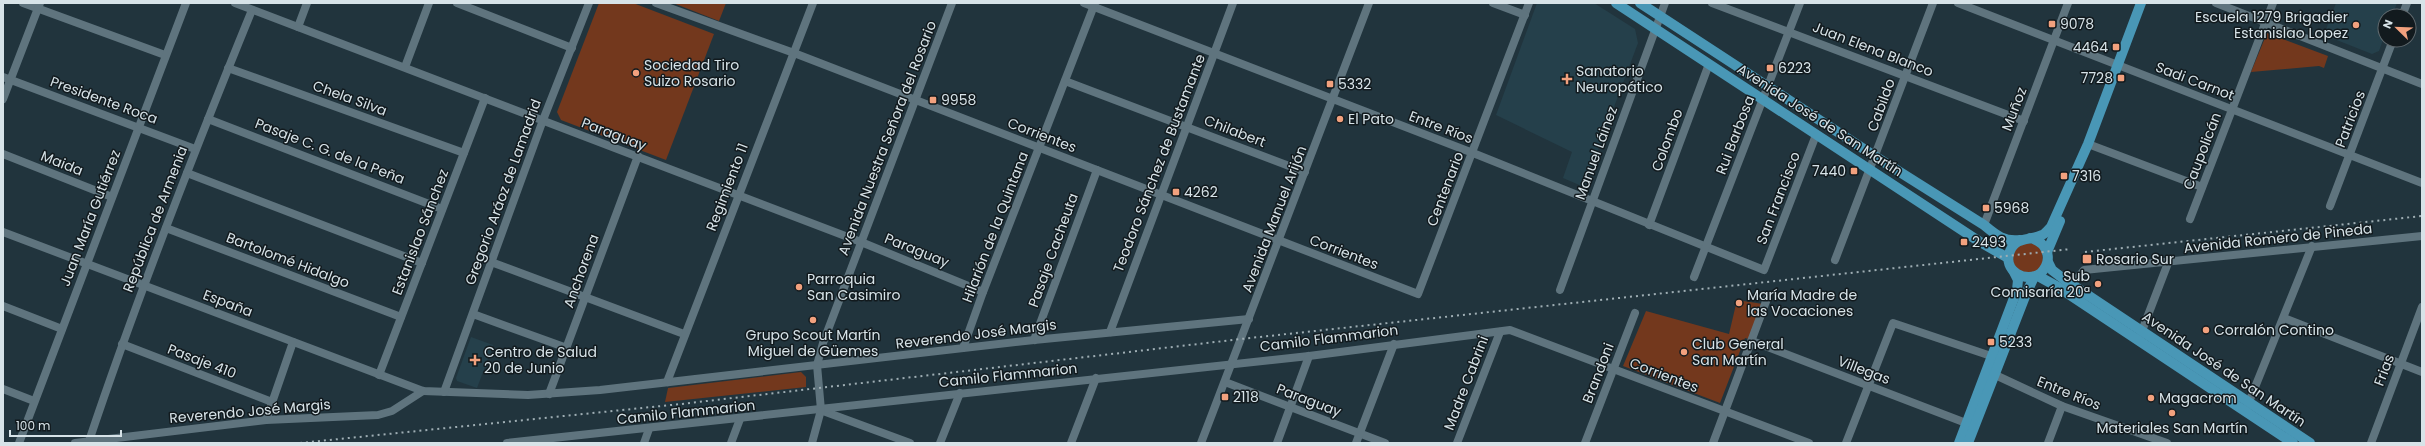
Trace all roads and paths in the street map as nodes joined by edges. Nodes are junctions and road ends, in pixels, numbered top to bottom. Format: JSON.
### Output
{"nodes":[{"id":1,"x":23,"y":3,"type":"edge"},
{"id":2,"x":186,"y":3,"type":"edge"},
{"id":3,"x":235,"y":3,"type":"edge"},
{"id":4,"x":307,"y":3,"type":"edge"},
{"id":5,"x":429,"y":3,"type":"edge"},
{"id":6,"x":457,"y":3,"type":"edge"},
{"id":7,"x":589,"y":3,"type":"edge"},
{"id":8,"x":656,"y":3,"type":"edge"},
{"id":9,"x":813,"y":3,"type":"edge"},
{"id":10,"x":952,"y":3,"type":"edge"},
{"id":11,"x":1084,"y":3,"type":"edge"},
{"id":12,"x":1233,"y":3,"type":"edge"},
{"id":13,"x":1369,"y":3,"type":"edge"},
{"id":14,"x":1493,"y":3,"type":"edge"},
{"id":15,"x":1529,"y":3,"type":"edge"},
{"id":16,"x":1616,"y":3,"type":"edge"},
{"id":17,"x":1640,"y":3,"type":"edge"},
{"id":18,"x":1665,"y":3,"type":"edge"},
{"id":19,"x":1712,"y":3,"type":"edge"},
{"id":20,"x":1800,"y":3,"type":"edge"},
{"id":21,"x":1933,"y":3,"type":"edge"},
{"id":22,"x":1958,"y":3,"type":"edge"},
{"id":23,"x":2068,"y":3,"type":"edge"},
{"id":24,"x":2141,"y":3,"type":"edge"},
{"id":25,"x":2216,"y":3,"type":"edge"},
{"id":26,"x":2273,"y":3,"type":"edge"},
{"id":27,"x":1094,"y":5,"type":"edge"},
{"id":28,"x":39,"y":6,"type":"edge"},
{"id":29,"x":252,"y":10,"type":"junction"},
{"id":30,"x":1525,"y":15,"type":"junction"},
{"id":31,"x":1660,"y":16,"type":"junction"},
{"id":32,"x":2265,"y":23,"type":"junction"},
{"id":33,"x":298,"y":27,"type":"junction"},
{"id":34,"x":1656,"y":29,"type":"junction"},
{"id":35,"x":1789,"y":31,"type":"junction"},
{"id":36,"x":2054,"y":40,"type":"junction"},
{"id":37,"x":572,"y":48,"type":"junction"},
{"id":38,"x":2390,"y":48,"type":"edge"},
{"id":39,"x":794,"y":53,"type":"junction"},
{"id":40,"x":1214,"y":54,"type":"junction"},
{"id":41,"x":165,"y":55,"type":"junction"},
{"id":42,"x":1709,"y":64,"type":"junction"},
{"id":43,"x":2118,"y":65,"type":"junction"},
{"id":44,"x":228,"y":68,"type":"junction"},
{"id":45,"x":405,"y":68,"type":"junction"},
{"id":46,"x":2382,"y":69,"type":"junction"},
{"id":47,"x":1906,"y":76,"type":"junction"},
{"id":48,"x":7,"y":78,"type":"edge"},
{"id":49,"x":1065,"y":80,"type":"junction"},
{"id":50,"x":2422,"y":84,"type":"edge"},
{"id":51,"x":1768,"y":87,"type":"junction"},
{"id":52,"x":485,"y":98,"type":"junction"},
{"id":53,"x":3,"y":99,"type":"edge"},
{"id":54,"x":1763,"y":99,"type":"junction"},
{"id":55,"x":915,"y":100,"type":"junction"},
{"id":56,"x":1333,"y":100,"type":"junction"},
{"id":57,"x":2232,"y":109,"type":"junction"},
{"id":58,"x":208,"y":119,"type":"junction"},
{"id":59,"x":543,"y":120,"type":"junction"},
{"id":60,"x":2024,"y":121,"type":"junction"},
{"id":61,"x":138,"y":126,"type":"junction"},
{"id":62,"x":1187,"y":127,"type":"junction"},
{"id":63,"x":1816,"y":135,"type":"junction"},
{"id":64,"x":2088,"y":144,"type":"junction"},
{"id":65,"x":1040,"y":148,"type":"junction"},
{"id":66,"x":195,"y":149,"type":"junction"},
{"id":67,"x":464,"y":153,"type":"junction"},
{"id":68,"x":1473,"y":153,"type":"junction"},
{"id":69,"x":3,"y":154,"type":"edge"},
{"id":70,"x":2350,"y":155,"type":"junction"},
{"id":71,"x":638,"y":156,"type":"junction"},
{"id":72,"x":1876,"y":157,"type":"junction"},
{"id":73,"x":1096,"y":170,"type":"junction"},
{"id":74,"x":1870,"y":170,"type":"junction"},
{"id":75,"x":1305,"y":172,"type":"junction"},
{"id":76,"x":187,"y":173,"type":"junction"},
{"id":77,"x":2422,"y":183,"type":"edge"},
{"id":78,"x":2202,"y":187,"type":"junction"},
{"id":79,"x":2070,"y":188,"type":"junction"},
{"id":80,"x":738,"y":194,"type":"junction"},
{"id":81,"x":1161,"y":195,"type":"junction"},
{"id":82,"x":112,"y":197,"type":"junction"},
{"id":83,"x":1593,"y":202,"type":"junction"},
{"id":84,"x":2330,"y":206,"type":"dead end"},
{"id":85,"x":442,"y":208,"type":"junction"},
{"id":86,"x":2190,"y":219,"type":"dead end"},
{"id":87,"x":1649,"y":225,"type":"junction"},
{"id":88,"x":1984,"y":225,"type":"junction"},
{"id":89,"x":166,"y":228,"type":"junction"},
{"id":90,"x":3,"y":232,"type":"edge"},
{"id":91,"x":2422,"y":236,"type":"edge"},
{"id":92,"x":2025,"y":239,"type":"junction"},
{"id":93,"x":1279,"y":240,"type":"junction"},
{"id":94,"x":861,"y":242,"type":"junction"},
{"id":95,"x":2312,"y":246,"type":"junction"},
{"id":96,"x":1706,"y":247,"type":"junction"},
{"id":97,"x":2047,"y":257,"type":"junction"},
{"id":98,"x":2008,"y":258,"type":"junction"},
{"id":99,"x":1835,"y":260,"type":"dead end"},
{"id":100,"x":491,"y":262,"type":"junction"},
{"id":101,"x":86,"y":263,"type":"junction"},
{"id":102,"x":422,"y":263,"type":"junction"},
{"id":103,"x":2168,"y":263,"type":"junction"},
{"id":104,"x":1764,"y":270,"type":"joint"},
{"id":105,"x":2014,"y":272,"type":"junction"},
{"id":106,"x":2036,"y":276,"type":"junction"},
{"id":107,"x":1694,"y":277,"type":"dead end"},
{"id":108,"x":144,"y":285,"type":"junction"},
{"id":109,"x":2072,"y":285,"type":"junction"},
{"id":110,"x":1560,"y":290,"type":"dead end"},
{"id":111,"x":983,"y":292,"type":"junction"},
{"id":112,"x":1418,"y":294,"type":"joint"},
{"id":113,"x":1768,"y":296,"type":"dead end"},
{"id":114,"x":586,"y":297,"type":"junction"},
{"id":115,"x":3,"y":306,"type":"edge"},
{"id":116,"x":2422,"y":307,"type":"edge"},
{"id":117,"x":1635,"y":313,"type":"dead end"},
{"id":118,"x":473,"y":314,"type":"junction"},
{"id":119,"x":401,"y":317,"type":"junction"},
{"id":120,"x":2284,"y":318,"type":"junction"},
{"id":121,"x":1249,"y":319,"type":"junction"},
{"id":122,"x":62,"y":329,"type":"junction"},
{"id":123,"x":1510,"y":330,"type":"joint"},
{"id":124,"x":1110,"y":332,"type":"junction"},
{"id":125,"x":1500,"y":332,"type":"junction"},
{"id":126,"x":684,"y":334,"type":"junction"},
{"id":127,"x":2140,"y":336,"type":"junction"},
{"id":128,"x":1034,"y":340,"type":"junction"},
{"id":129,"x":1752,"y":341,"type":"junction"},
{"id":130,"x":293,"y":342,"type":"junction"},
{"id":131,"x":122,"y":344,"type":"junction"},
{"id":132,"x":1394,"y":344,"type":"junction"},
{"id":133,"x":567,"y":348,"type":"junction"},
{"id":134,"x":963,"y":348,"type":"junction"},
{"id":135,"x":1309,"y":356,"type":"junction"},
{"id":136,"x":1996,"y":358,"type":"junction"},
{"id":137,"x":1232,"y":362,"type":"junction"},
{"id":138,"x":2400,"y":363,"type":"junction"},
{"id":139,"x":817,"y":365,"type":"junction"},
{"id":140,"x":1613,"y":369,"type":"junction"},
{"id":141,"x":2422,"y":372,"type":"edge"},
{"id":142,"x":1990,"y":373,"type":"junction"},
{"id":143,"x":379,"y":375,"type":"junction"},
{"id":144,"x":1096,"y":378,"type":"junction"},
{"id":145,"x":667,"y":382,"type":"junction"},
{"id":146,"x":1225,"y":382,"type":"junction"},
{"id":147,"x":1869,"y":386,"type":"junction"},
{"id":148,"x":3,"y":389,"type":"edge"},
{"id":149,"x":423,"y":391,"type":"junction"},
{"id":150,"x":444,"y":392,"type":"junction"},
{"id":151,"x":960,"y":393,"type":"junction"},
{"id":152,"x":550,"y":394,"type":"junction"},
{"id":153,"x":34,"y":401,"type":"junction"},
{"id":154,"x":272,"y":402,"type":"junction"},
{"id":155,"x":2062,"y":406,"type":"junction"},
{"id":156,"x":1290,"y":407,"type":"junction"},
{"id":157,"x":2247,"y":409,"type":"junction"},
{"id":158,"x":821,"y":410,"type":"junction"},
{"id":159,"x":1725,"y":411,"type":"junction"},
{"id":160,"x":740,"y":418,"type":"junction"},
{"id":161,"x":266,"y":420,"type":"junction"},
{"id":162,"x":1966,"y":422,"type":"junction"},
{"id":163,"x":649,"y":429,"type":"junction"},
{"id":164,"x":1360,"y":434,"type":"junction"},
{"id":165,"x":88,"y":441,"type":"junction"},
{"id":166,"x":539,"y":442,"type":"edge"},
{"id":167,"x":19,"y":443,"type":"edge"},
{"id":168,"x":75,"y":443,"type":"edge"},
{"id":169,"x":507,"y":443,"type":"edge"},
{"id":170,"x":644,"y":443,"type":"edge"},
{"id":171,"x":731,"y":443,"type":"edge"},
{"id":172,"x":812,"y":443,"type":"edge"},
{"id":173,"x":910,"y":443,"type":"edge"},
{"id":174,"x":940,"y":443,"type":"edge"},
{"id":175,"x":1071,"y":443,"type":"edge"},
{"id":176,"x":1201,"y":443,"type":"edge"},
{"id":177,"x":1277,"y":443,"type":"edge"},
{"id":178,"x":1356,"y":443,"type":"edge"},
{"id":179,"x":1385,"y":443,"type":"edge"},
{"id":180,"x":1457,"y":443,"type":"edge"},
{"id":181,"x":1585,"y":443,"type":"edge"},
{"id":182,"x":1713,"y":443,"type":"edge"},
{"id":183,"x":1809,"y":443,"type":"edge"},
{"id":184,"x":1846,"y":443,"type":"edge"},
{"id":185,"x":1959,"y":443,"type":"edge"},
{"id":186,"x":1968,"y":443,"type":"edge"},
{"id":187,"x":2048,"y":443,"type":"edge"},
{"id":188,"x":2166,"y":443,"type":"edge"},
{"id":189,"x":2293,"y":443,"type":"edge"},
{"id":190,"x":2310,"y":443,"type":"edge"},
{"id":191,"x":2371,"y":443,"type":"edge"}],
"edges":[{"from":1,"to":28,"type":"street"},
{"from":2,"to":41,"type":"street","name":"Juan María Gutiérrez"},
{"from":3,"to":29,"type":"street","name":"Paraguay"},
{"from":4,"to":33,"type":"street"},
{"from":5,"to":45,"type":"street"},
{"from":6,"to":37,"type":"street"},
{"from":7,"to":37,"type":"street","name":"Gregorio Aráoz de Lamadrid"},
{"from":8,"to":39,"type":"street","name":"Corrientes"},
{"from":9,"to":39,"type":"street","name":"Regimiento 11"},
{"from":10,"to":55,"type":"street","name":"Avenida Nuestra Señora del Rosario"},
{"from":11,"to":27,"type":"street","name":"Entre Ríos"},
{"from":12,"to":40,"type":"street","name":"Teodoro Sánchez de Bustamante"},
{"from":13,"to":56,"type":"street","name":"Avenida Manuel Arijón"},
{"from":14,"to":30,"type":"street"},
{"from":15,"to":30,"type":"street","name":"Centenario"},
{"from":16,"to":34,"type":"main road","name":"Avenida José de San Martín"},
{"from":17,"to":31,"type":"main road","name":"Avenida José de San Martín"},
{"from":18,"to":31,"type":"street","name":"Manuel Láinez"},
{"from":19,"to":35,"type":"street","name":"Juan Elena Blanco"},
{"from":20,"to":35,"type":"street","name":"Rui Barbosa"},
{"from":21,"to":47,"type":"street","name":"Cabildo"},
{"from":22,"to":36,"type":"street","name":"Sadi Carnot"},
{"from":23,"to":36,"type":"street","name":"Muñoz"},
{"from":24,"to":43,"type":"main road"},
{"from":25,"to":32,"type":"street"},
{"from":26,"to":32,"type":"street","name":"Caupolicán"},
{"from":27,"to":40,"type":"street","name":"Entre Ríos"},
{"from":27,"to":49,"type":"street","name":"Hilarión de la Quintana"},
{"from":28,"to":41,"type":"street"},
{"from":28,"to":48,"type":"street"},
{"from":29,"to":33,"type":"street","name":"Paraguay"},
{"from":29,"to":44,"type":"street","name":"República de Armenia"},
{"from":30,"to":68,"type":"street","name":"Centenario"},
{"from":31,"to":34,"type":"street","name":"Manuel Láinez"},
{"from":31,"to":51,"type":"main road","name":"Avenida José de San Martín"},
{"from":32,"to":46,"type":"street"},
{"from":32,"to":57,"type":"street","name":"Caupolicán"},
{"from":33,"to":45,"type":"street","name":"Paraguay"},
{"from":34,"to":42,"type":"main road","name":"Avenida José de San Martín"},
{"from":34,"to":83,"type":"street","name":"Manuel Láinez"},
{"from":35,"to":47,"type":"street","name":"Juan Elena Blanco"},
{"from":35,"to":51,"type":"street","name":"Rui Barbosa"},
{"from":36,"to":43,"type":"street","name":"Sadi Carnot"},
{"from":36,"to":60,"type":"street","name":"Muñoz"},
{"from":37,"to":59,"type":"street","name":"Gregorio Aráoz de Lamadrid"},
{"from":38,"to":46,"type":"street","name":"Patricios"},
{"from":39,"to":55,"type":"street","name":"Corrientes"},
{"from":39,"to":80,"type":"street","name":"Regimiento 11"},
{"from":40,"to":56,"type":"street","name":"Entre Ríos"},
{"from":40,"to":62,"type":"street","name":"Teodoro Sánchez de Bustamante"},
{"from":41,"to":61,"type":"street","name":"Juan María Gutiérrez"},
{"from":42,"to":54,"type":"main road","name":"Avenida José de San Martín"},
{"from":42,"to":87,"type":"street","name":"Colombo"},
{"from":43,"to":57,"type":"street","name":"Sadi Carnot"},
{"from":43,"to":64,"type":"main road"},
{"from":44,"to":58,"type":"street","name":"República de Armenia"},
{"from":44,"to":67,"type":"street","name":"Chela Silva"},
{"from":45,"to":52,"type":"street","name":"Paraguay"},
{"from":46,"to":50,"type":"street"},
{"from":46,"to":70,"type":"street","name":"Patricios"},
{"from":47,"to":60,"type":"street","name":"Juan Elena Blanco"},
{"from":47,"to":72,"type":"street","name":"Cabildo"},
{"from":48,"to":53,"type":"street"},
{"from":48,"to":61,"type":"street","name":"Presidente Roca"},
{"from":49,"to":62,"type":"street","name":"Chilabert"},
{"from":49,"to":65,"type":"street","name":"Hilarión de la Quintana"},
{"from":51,"to":54,"type":"street","name":"Rui Barbosa"},
{"from":51,"to":72,"type":"main road","name":"Avenida José de San Martín"},
{"from":52,"to":59,"type":"street","name":"Paraguay"},
{"from":52,"to":67,"type":"street","name":"Estanislao Sánchez"},
{"from":54,"to":63,"type":"main road","name":"Avenida José de San Martín"},
{"from":54,"to":96,"type":"street","name":"Rui Barbosa"},
{"from":55,"to":65,"type":"street","name":"Corrientes"},
{"from":55,"to":94,"type":"street","name":"Avenida Nuestra Señora del Rosario"},
{"from":56,"to":68,"type":"street","name":"Entre Ríos"},
{"from":56,"to":75,"type":"street","name":"Avenida Manuel Arijón"},
{"from":57,"to":70,"type":"street","name":"Sadi Carnot"},
{"from":57,"to":78,"type":"street","name":"Caupolicán"},
{"from":58,"to":66,"type":"street","name":"República de Armenia"},
{"from":58,"to":85,"type":"street","name":"Pasaje C. G. de la Peña"},
{"from":59,"to":71,"type":"street","name":"Paraguay"},
{"from":59,"to":100,"type":"street","name":"Gregorio Aráoz de Lamadrid"},
{"from":60,"to":88,"type":"street","name":"Muñoz"},
{"from":61,"to":66,"type":"street","name":"Presidente Roca"},
{"from":61,"to":82,"type":"street","name":"Juan María Gutiérrez"},
{"from":62,"to":75,"type":"street","name":"Chilabert"},
{"from":62,"to":81,"type":"street","name":"Teodoro Sánchez de Bustamante"},
{"from":63,"to":74,"type":"main road","name":"Avenida José de San Martín"},
{"from":63,"to":104,"type":"street","name":"San Francisco"},
{"from":64,"to":78,"type":"street"},
{"from":64,"to":79,"type":"main road"},
{"from":65,"to":73,"type":"street","name":"Corrientes"},
{"from":65,"to":111,"type":"street","name":"Hilarión de la Quintana"},
{"from":66,"to":76,"type":"street","name":"República de Armenia"},
{"from":67,"to":85,"type":"street","name":"Estanislao Sánchez"},
{"from":68,"to":83,"type":"street","name":"Entre Ríos"},
{"from":68,"to":112,"type":"street","name":"Centenario"},
{"from":69,"to":82,"type":"street","name":"Maida"},
{"from":70,"to":77,"type":"street","name":"Sadi Carnot"},
{"from":70,"to":84,"type":"street","name":"Patricios"},
{"from":71,"to":80,"type":"street","name":"Paraguay"},
{"from":71,"to":114,"type":"street","name":"Anchorena"},
{"from":72,"to":74,"type":"street","name":"Cabildo"},
{"from":72,"to":88,"type":"main road","name":"Avenida José de San Martín"},
{"from":73,"to":81,"type":"street","name":"Corrientes"},
{"from":73,"to":128,"type":"street","name":"Pasaje Cacheuta"},
{"from":74,"to":98,"type":"main road","name":"Avenida José de San Martín"},
{"from":74,"to":99,"type":"street","name":"Cabildo"},
{"from":75,"to":93,"type":"street","name":"Avenida Manuel Arijón"},
{"from":76,"to":89,"type":"street","name":"República de Armenia"},
{"from":76,"to":102,"type":"street"},
{"from":78,"to":86,"type":"street","name":"Caupolicán"},
{"from":79,"to":92,"type":"main road"},
{"from":79,"to":97,"type":"main road"},
{"from":80,"to":94,"type":"street","name":"Paraguay"},
{"from":80,"to":126,"type":"street","name":"Regimiento 11"},
{"from":81,"to":93,"type":"street","name":"Corrientes"},
{"from":81,"to":124,"type":"street","name":"Teodoro Sánchez de Bustamante"},
{"from":82,"to":101,"type":"street","name":"Juan María Gutiérrez"},
{"from":83,"to":87,"type":"street","name":"Entre Ríos"},
{"from":83,"to":110,"type":"street","name":"Manuel Láinez"},
{"from":85,"to":102,"type":"street","name":"Estanislao Sánchez"},
{"from":87,"to":96,"type":"street","name":"Entre Ríos"},
{"from":88,"to":92,"type":"main road","name":"Avenida José de San Martín"},
{"from":89,"to":108,"type":"street","name":"República de Armenia"},
{"from":89,"to":119,"type":"street","name":"Bartolomé Hidalgo"},
{"from":90,"to":101,"type":"street","name":"España"},
{"from":91,"to":95,"type":"street","name":"Avenida Romero de Pineda"},
{"from":92,"to":97,"type":"main road"},
{"from":92,"to":98,"type":"main road"},
{"from":93,"to":112,"type":"street","name":"Corrientes"},
{"from":93,"to":121,"type":"street","name":"Avenida Manuel Arijón"},
{"from":94,"to":111,"type":"street","name":"Paraguay"},
{"from":94,"to":139,"type":"street","name":"Avenida Nuestra Señora del Rosario"},
{"from":95,"to":103,"type":"street","name":"Avenida Romero de Pineda"},
{"from":95,"to":120,"type":"street"},
{"from":96,"to":104,"type":"street","name":"Entre Ríos"},
{"from":96,"to":107,"type":"street","name":"Rui Barbosa"},
{"from":97,"to":106,"type":"main road"},
{"from":97,"to":109,"type":"main road","name":"Avenida José de San Martín"},
{"from":98,"to":105,"type":"main road"},
{"from":100,"to":114,"type":"street"},
{"from":100,"to":118,"type":"street","name":"Gregorio Aráoz de Lamadrid"},
{"from":101,"to":108,"type":"street","name":"España"},
{"from":101,"to":122,"type":"street","name":"Juan María Gutiérrez"},
{"from":102,"to":119,"type":"street","name":"Estanislao Sánchez"},
{"from":103,"to":109,"type":"street","name":"Avenida Romero de Pineda"},
{"from":103,"to":127,"type":"street"},
{"from":105,"to":106,"type":"main road"},
{"from":105,"to":136,"type":"main road"},
{"from":106,"to":127,"type":"main road","name":"Avenida José de San Martín"},
{"from":106,"to":136,"type":"main road"},
{"from":108,"to":130,"type":"street","name":"España"},
{"from":108,"to":131,"type":"street","name":"República de Armenia"},
{"from":109,"to":127,"type":"main road","name":"Avenida José de San Martín"},
{"from":111,"to":134,"type":"street","name":"Hilarión de la Quintana"},
{"from":113,"to":129,"type":"street"},
{"from":114,"to":126,"type":"street"},
{"from":114,"to":133,"type":"street","name":"Anchorena"},
{"from":115,"to":122,"type":"street"},
{"from":116,"to":138,"type":"street","name":"Frias"},
{"from":117,"to":140,"type":"street","name":"Brandoni"},
{"from":118,"to":133,"type":"street"},
{"from":118,"to":150,"type":"street","name":"Gregorio Aráoz de Lamadrid"},
{"from":119,"to":143,"type":"street","name":"Estanislao Sánchez"},
{"from":120,"to":138,"type":"street"},
{"from":120,"to":157,"type":"street"},
{"from":121,"to":124,"type":"street","name":"Reverendo José Margis"},
{"from":121,"to":137,"type":"street","name":"Avenida Manuel Arijón"},
{"from":122,"to":153,"type":"street","name":"Juan María Gutiérrez"},
{"from":123,"to":125,"type":"street","name":"Camilo Flammarion"},
{"from":123,"to":140,"type":"street","name":"Corrientes"},
{"from":124,"to":128,"type":"street","name":"Reverendo José Margis"},
{"from":125,"to":132,"type":"street","name":"Camilo Flammarion"},
{"from":125,"to":180,"type":"street","name":"Madre Cabrini"},
{"from":126,"to":145,"type":"street","name":"Regimiento 11"},
{"from":127,"to":157,"type":"main road","name":"Avenida José de San Martín"},
{"from":128,"to":134,"type":"street","name":"Reverendo José Margis"},
{"from":129,"to":147,"type":"street","name":"Villegas"},
{"from":129,"to":159,"type":"street"},
{"from":130,"to":143,"type":"street","name":"España"},
{"from":130,"to":154,"type":"street"},
{"from":131,"to":154,"type":"street","name":"Pasaje 410"},
{"from":131,"to":165,"type":"street","name":"República de Armenia"},
{"from":132,"to":135,"type":"street","name":"Camilo Flammarion"},
{"from":132,"to":164,"type":"street"},
{"from":133,"to":152,"type":"street","name":"Anchorena"},
{"from":134,"to":139,"type":"street","name":"Reverendo José Margis"},
{"from":135,"to":137,"type":"street","name":"Camilo Flammarion"},
{"from":135,"to":156,"type":"street"},
{"from":136,"to":142,"type":"main road"},
{"from":136,"to":147,"type":"street"},
{"from":137,"to":144,"type":"street","name":"Camilo Flammarion"},
{"from":137,"to":146,"type":"street","name":"Avenida Manuel Arijón"},
{"from":138,"to":141,"type":"street"},
{"from":138,"to":191,"type":"street","name":"Frias"},
{"from":139,"to":145,"type":"street","name":"Reverendo José Margis"},
{"from":139,"to":158,"type":"street","name":"Avenida Nuestra Señora del Rosario"},
{"from":140,"to":159,"type":"street","name":"Corrientes"},
{"from":140,"to":181,"type":"street","name":"Brandoni"},
{"from":142,"to":155,"type":"street","name":"Entre Ríos"},
{"from":142,"to":162,"type":"main road"},
{"from":142,"to":186,"type":"main road"},
{"from":143,"to":149,"type":"street","name":"España"},
{"from":144,"to":151,"type":"street","name":"Camilo Flammarion"},
{"from":144,"to":175,"type":"street"},
{"from":145,"to":152,"type":"street","name":"Reverendo José Margis"},
{"from":146,"to":156,"type":"street","name":"Paraguay"},
{"from":146,"to":176,"type":"street","name":"Avenida Manuel Arijón"},
{"from":147,"to":162,"type":"street","name":"Villegas"},
{"from":147,"to":184,"type":"street"},
{"from":148,"to":153,"type":"street"},
{"from":149,"to":150,"type":"street","name":"España"},
{"from":149,"to":161,"type":"street","name":"Reverendo José Margis"},
{"from":150,"to":152,"type":"street","name":"Reverendo José Margis"},
{"from":151,"to":158,"type":"street","name":"Camilo Flammarion"},
{"from":151,"to":174,"type":"street"},
{"from":153,"to":167,"type":"street","name":"Juan María Gutiérrez"},
{"from":154,"to":161,"type":"street"},
{"from":155,"to":187,"type":"street"},
{"from":155,"to":188,"type":"street","name":"Entre Ríos"},
{"from":156,"to":164,"type":"street","name":"Paraguay"},
{"from":156,"to":177,"type":"street"},
{"from":157,"to":189,"type":"main road","name":"Avenida José de San Martín"},
{"from":157,"to":190,"type":"main road","name":"Avenida José de San Martín"},
{"from":158,"to":160,"type":"street","name":"Camilo Flammarion"},
{"from":158,"to":172,"type":"street","name":"Avenida Nuestra Señora del Rosario"},
{"from":158,"to":173,"type":"street"},
{"from":159,"to":182,"type":"street"},
{"from":159,"to":183,"type":"street","name":"Corrientes"},
{"from":160,"to":163,"type":"street","name":"Camilo Flammarion"},
{"from":160,"to":171,"type":"street"},
{"from":161,"to":165,"type":"street","name":"Reverendo José Margis"},
{"from":162,"to":185,"type":"main road"},
{"from":163,"to":166,"type":"street","name":"Camilo Flammarion"},
{"from":163,"to":170,"type":"street"},
{"from":164,"to":178,"type":"street"},
{"from":164,"to":179,"type":"street","name":"Paraguay"},
{"from":165,"to":168,"type":"street","name":"Reverendo José Margis"},
{"from":166,"to":169,"type":"street","name":"Camilo Flammarion"}]}
